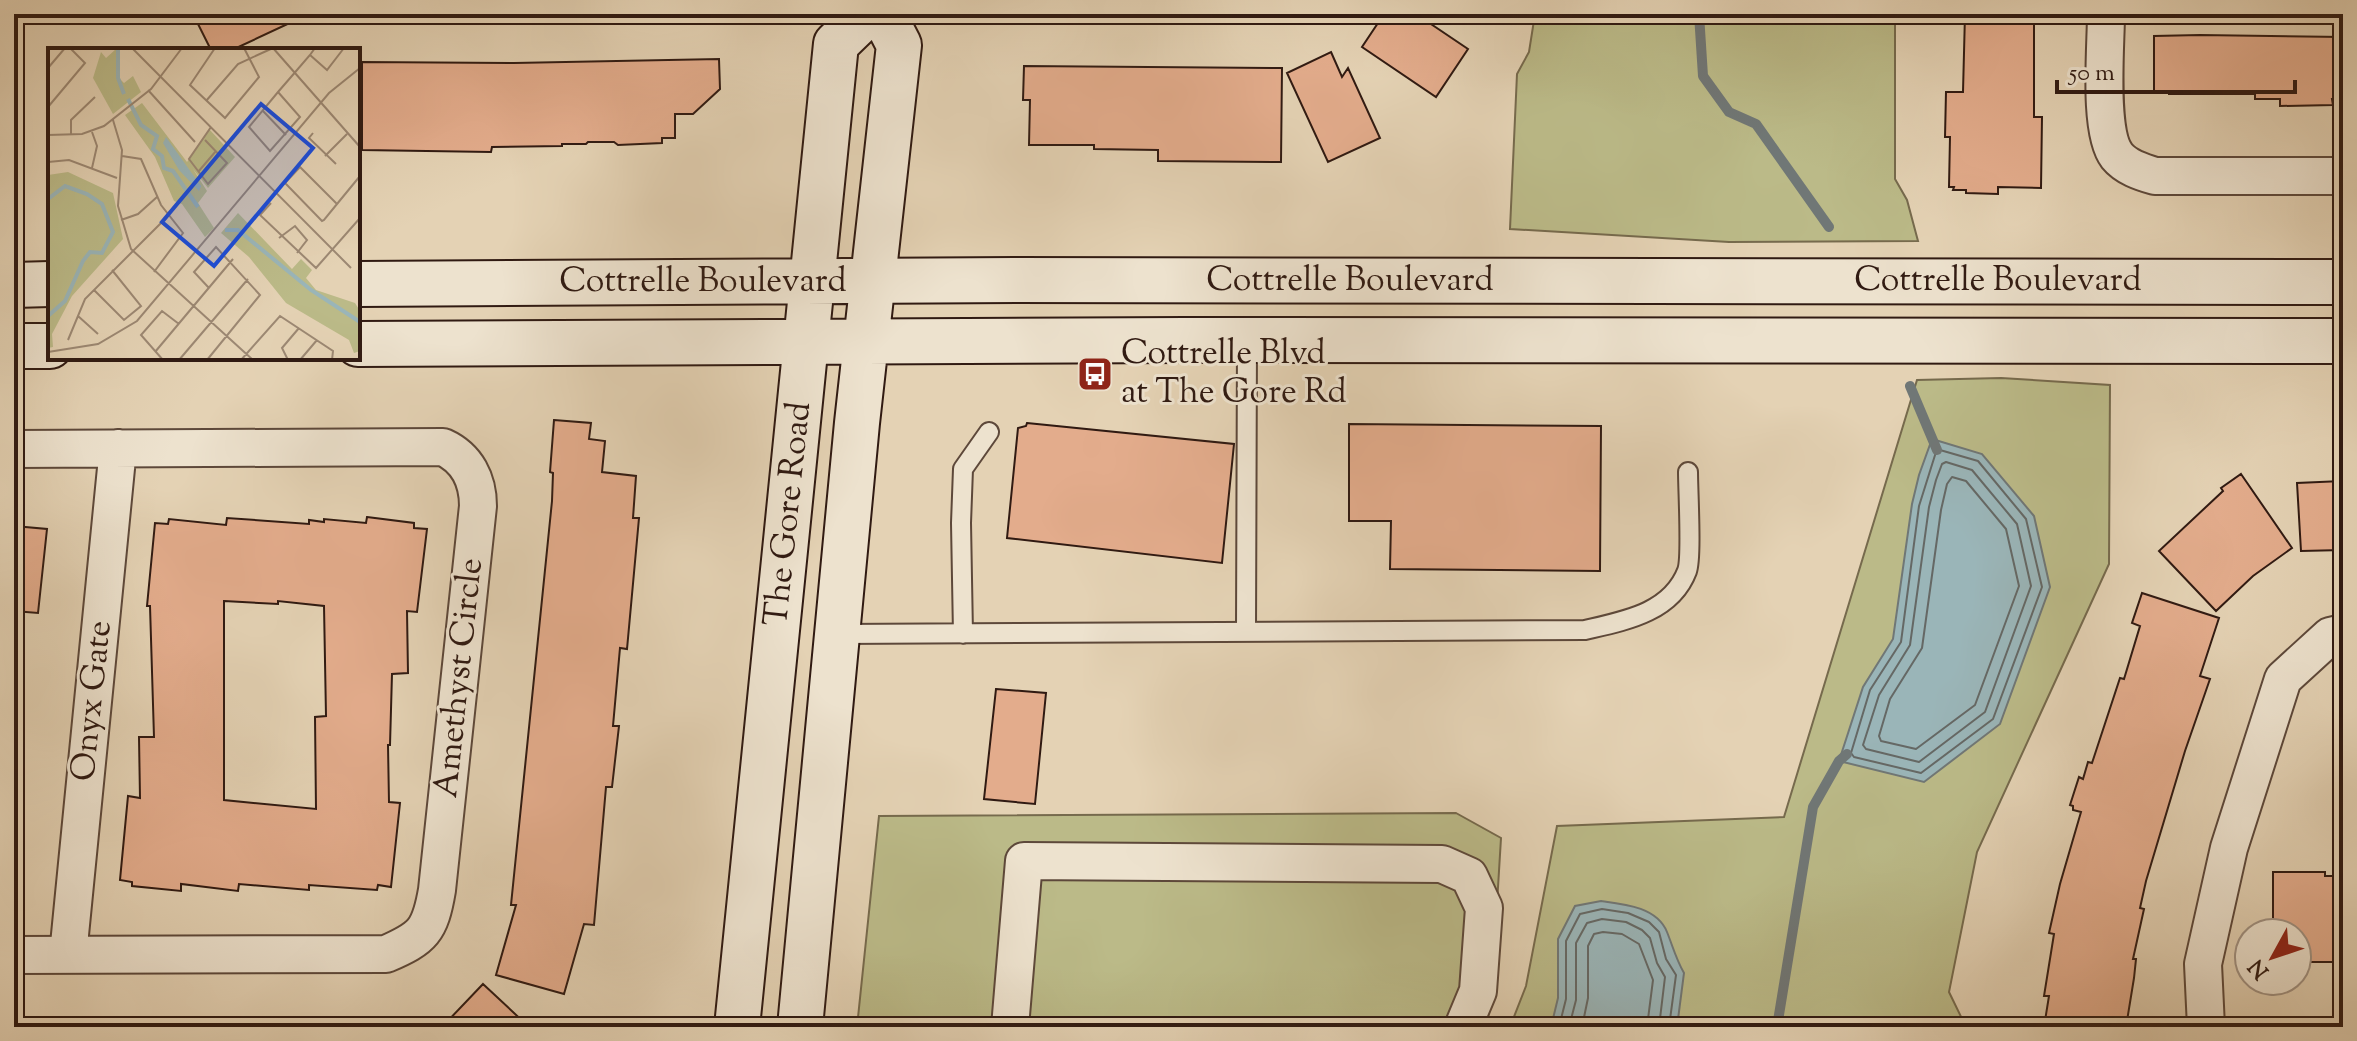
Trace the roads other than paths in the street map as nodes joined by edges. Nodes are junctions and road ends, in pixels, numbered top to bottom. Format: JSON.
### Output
{"nodes":[{"id":1,"x":867,"y":14,"type":"edge"},
{"id":2,"x":883,"y":14,"type":"edge"},
{"id":3,"x":2106,"y":14,"type":"edge"},
{"id":4,"x":2343,"y":176,"type":"edge"},
{"id":5,"x":812,"y":281,"type":"junction"},
{"id":6,"x":874,"y":281,"type":"junction"},
{"id":7,"x":2343,"y":282,"type":"edge"},
{"id":8,"x":48,"y":284,"type":"edge"},
{"id":9,"x":360,"y":284,"type":"edge"},
{"id":10,"x":14,"y":285,"type":"edge"},
{"id":11,"x":1247,"y":341,"type":"junction"},
{"id":12,"x":2343,"y":341,"type":"edge"},
{"id":13,"x":867,"y":342,"type":"junction"},
{"id":14,"x":806,"y":343,"type":"junction"},
{"id":15,"x":360,"y":344,"type":"edge"},
{"id":16,"x":14,"y":346,"type":"edge"},
{"id":17,"x":48,"y":346,"type":"edge"},
{"id":18,"x":989,"y":432,"type":"dead end"},
{"id":19,"x":118,"y":448,"type":"junction"},
{"id":20,"x":14,"y":449,"type":"edge"},
{"id":21,"x":1688,"y":472,"type":"dead end"},
{"id":22,"x":1246,"y":632,"type":"junction"},
{"id":23,"x":2343,"y":633,"type":"edge"},
{"id":24,"x":839,"y":634,"type":"junction"},
{"id":25,"x":963,"y":634,"type":"junction"},
{"id":26,"x":14,"y":955,"type":"edge"},
{"id":27,"x":68,"y":955,"type":"junction"},
{"id":28,"x":737,"y":1027,"type":"edge"},
{"id":29,"x":800,"y":1027,"type":"edge"},
{"id":30,"x":1010,"y":1027,"type":"edge"},
{"id":31,"x":1463,"y":1027,"type":"edge"},
{"id":32,"x":2206,"y":1027,"type":"edge"}],
"edges":[{"from":1,"to":5,"type":"main road","name":"The Gore Road"},
{"from":2,"to":6,"type":"main road","name":"The Gore Road"},
{"from":3,"to":4,"type":"street"},
{"from":5,"to":6,"type":"main road","name":"Cottrelle Boulevard"},
{"from":5,"to":9,"type":"main road","name":"Cottrelle Boulevard"},
{"from":5,"to":14,"type":"main road","name":"The Gore Road"},
{"from":6,"to":7,"type":"main road","name":"Cottrelle Boulevard"},
{"from":6,"to":13,"type":"main road","name":"The Gore Road"},
{"from":8,"to":10,"type":"main road"},
{"from":11,"to":12,"type":"main road","name":"Cottrelle Boulevard"},
{"from":11,"to":13,"type":"main road","name":"Cottrelle Boulevard"},
{"from":11,"to":22,"type":"lane"},
{"from":13,"to":14,"type":"main road","name":"Cottrelle Boulevard"},
{"from":13,"to":24,"type":"main road","name":"The Gore Road"},
{"from":14,"to":15,"type":"main road","name":"Cottrelle Boulevard"},
{"from":14,"to":28,"type":"main road","name":"The Gore Road"},
{"from":16,"to":17,"type":"main road"},
{"from":18,"to":25,"type":"lane"},
{"from":19,"to":20,"type":"street","name":"Amethyst Circle"},
{"from":19,"to":27,"type":"street","name":"Onyx Gate"},
{"from":19,"to":27,"type":"street","name":"Amethyst Circle"},
{"from":21,"to":22,"type":"lane"},
{"from":22,"to":25,"type":"lane"},
{"from":23,"to":32,"type":"street"},
{"from":24,"to":25,"type":"lane"},
{"from":24,"to":29,"type":"main road","name":"The Gore Road"},
{"from":26,"to":27,"type":"street","name":"Amethyst Circle"},
{"from":30,"to":31,"type":"street"}]}
